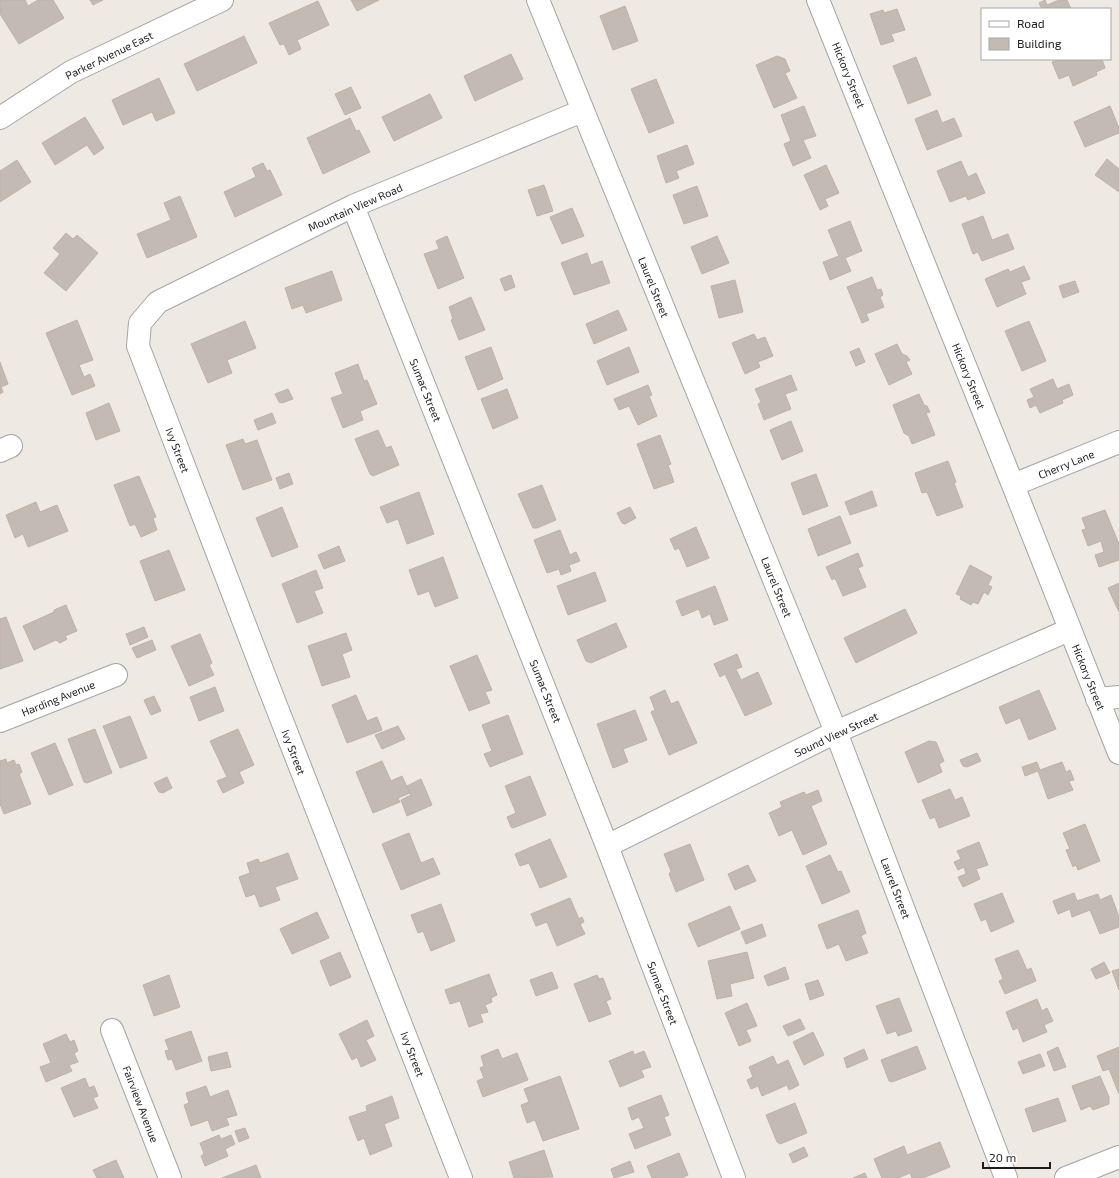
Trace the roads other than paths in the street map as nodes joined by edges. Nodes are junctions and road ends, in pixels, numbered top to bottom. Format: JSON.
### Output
{"nodes":[{"id":1,"x":222,"y":0,"type":"edge"},
{"id":2,"x":538,"y":0,"type":"edge"},
{"id":3,"x":818,"y":0,"type":"edge"},
{"id":4,"x":582,"y":111,"type":"junction"},
{"id":5,"x":0,"y":118,"type":"edge"},
{"id":6,"x":354,"y":206,"type":"junction"},
{"id":7,"x":140,"y":324,"type":"joint"},
{"id":8,"x":1119,"y":442,"type":"edge"},
{"id":9,"x":1013,"y":485,"type":"junction"},
{"id":10,"x":1070,"y":630,"type":"junction"},
{"id":11,"x":116,"y":675,"type":"dead end"},
{"id":12,"x":1119,"y":697,"type":"edge"},
{"id":13,"x":1098,"y":699,"type":"junction"},
{"id":14,"x":0,"y":721,"type":"edge"},
{"id":15,"x":836,"y":732,"type":"junction"},
{"id":16,"x":1119,"y":753,"type":"edge"},
{"id":17,"x":607,"y":846,"type":"junction"},
{"id":18,"x":112,"y":1030,"type":"dead end"},
{"id":19,"x":1119,"y":1157,"type":"edge"},
{"id":20,"x":170,"y":1178,"type":"edge"},
{"id":21,"x":462,"y":1178,"type":"edge"},
{"id":22,"x":734,"y":1178,"type":"edge"},
{"id":23,"x":1006,"y":1178,"type":"edge"},
{"id":24,"x":1066,"y":1178,"type":"edge"}],
"edges":[{"from":1,"to":5,"type":"street","name":"Parker Avenue East"},
{"from":2,"to":4,"type":"street","name":"Laurel Street"},
{"from":3,"to":9,"type":"street","name":"Hickory Street"},
{"from":4,"to":6,"type":"street","name":"Mountain View Road"},
{"from":4,"to":15,"type":"street","name":"Laurel Street"},
{"from":6,"to":7,"type":"street","name":"Mountain View Road"},
{"from":6,"to":17,"type":"street","name":"Sumac Street"},
{"from":7,"to":21,"type":"street","name":"Ivy Street"},
{"from":8,"to":9,"type":"street","name":"Cherry Lane"},
{"from":9,"to":10,"type":"street","name":"Hickory Street"},
{"from":10,"to":13,"type":"street","name":"Hickory Street"},
{"from":10,"to":15,"type":"street","name":"Sound View Street"},
{"from":11,"to":14,"type":"street","name":"Harding Avenue"},
{"from":12,"to":13,"type":"street"},
{"from":13,"to":16,"type":"street","name":"Hickory Street"},
{"from":15,"to":17,"type":"street","name":"Sound View Street"},
{"from":15,"to":23,"type":"street","name":"Laurel Street"},
{"from":17,"to":22,"type":"street","name":"Sumac Street"},
{"from":18,"to":20,"type":"street","name":"Fairview Avenue"},
{"from":19,"to":24,"type":"street"}]}
